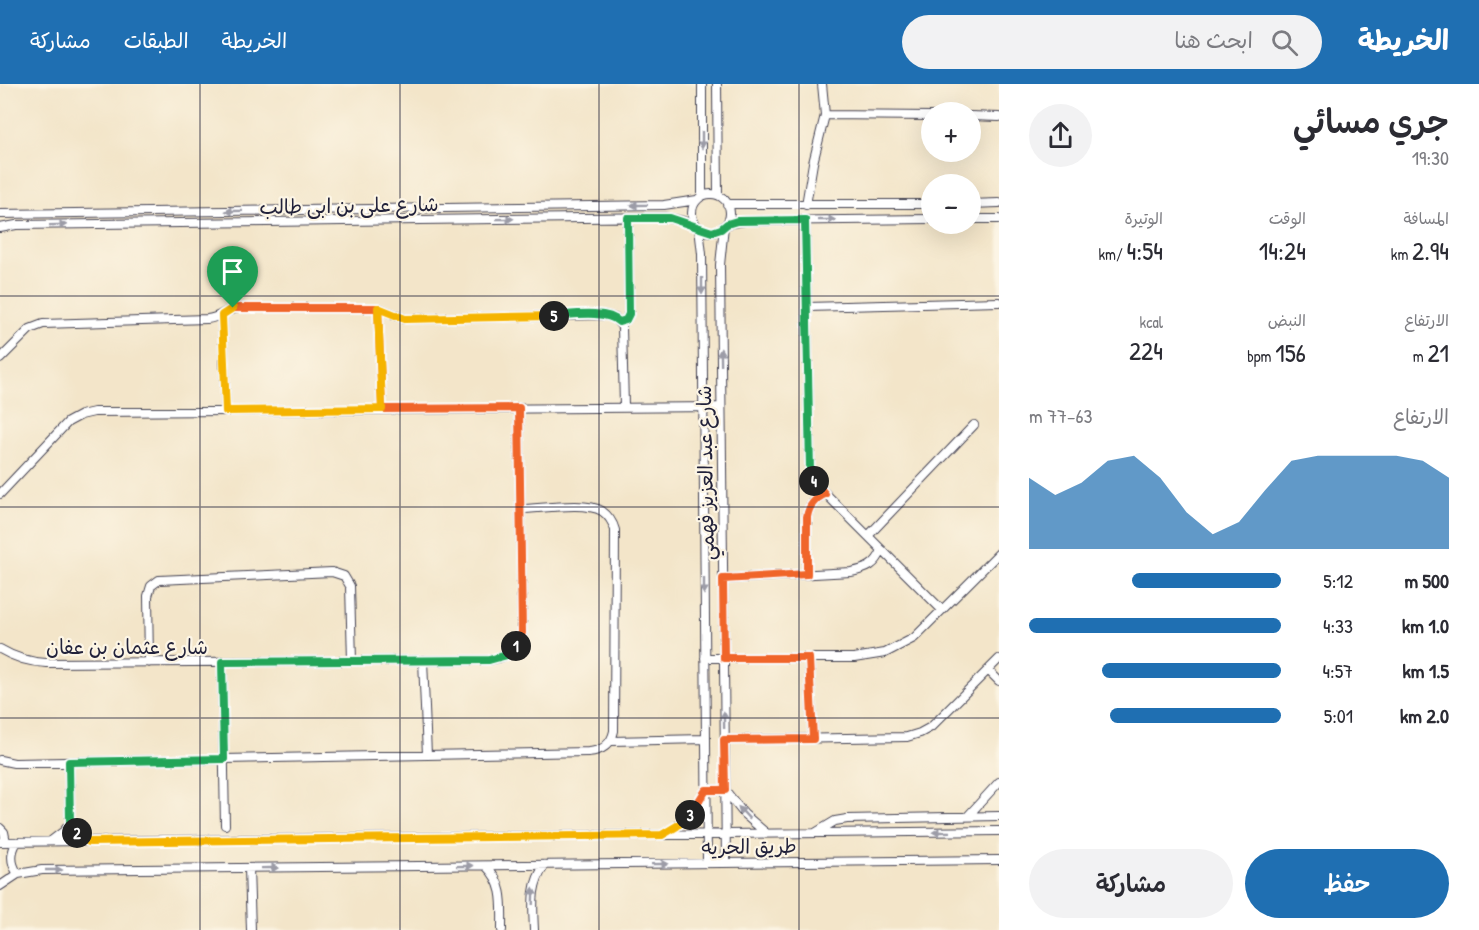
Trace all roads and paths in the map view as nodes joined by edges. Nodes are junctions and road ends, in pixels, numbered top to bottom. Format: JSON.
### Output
{"nodes":[{"id":1,"x":702,"y":84,"type":"edge"},
{"id":2,"x":717,"y":84,"type":"edge"},
{"id":3,"x":822,"y":84,"type":"edge"},
{"id":4,"x":825,"y":115,"type":"junction"},
{"id":5,"x":921,"y":116,"type":"edge"},
{"id":6,"x":981,"y":116,"type":"edge"},
{"id":7,"x":999,"y":117,"type":"edge"},
{"id":8,"x":702,"y":177,"type":"junction"},
{"id":9,"x":718,"y":177,"type":"junction"},
{"id":10,"x":718,"y":195,"type":"junction"},
{"id":11,"x":700,"y":198,"type":"junction"},
{"id":12,"x":999,"y":203,"type":"edge"},
{"id":13,"x":727,"y":204,"type":"junction"},
{"id":14,"x":921,"y":204,"type":"edge"},
{"id":15,"x":981,"y":204,"type":"edge"},
{"id":16,"x":664,"y":205,"type":"junction"},
{"id":17,"x":752,"y":205,"type":"junction"},
{"id":18,"x":806,"y":205,"type":"junction"},
{"id":19,"x":473,"y":208,"type":"junction"},
{"id":20,"x":276,"y":210,"type":"junction"},
{"id":21,"x":0,"y":214,"type":"edge"},
{"id":22,"x":664,"y":217,"type":"junction"},
{"id":23,"x":628,"y":218,"type":"junction"},
{"id":24,"x":921,"y":219,"type":"edge"},
{"id":25,"x":981,"y":219,"type":"edge"},
{"id":26,"x":999,"y":219,"type":"edge"},
{"id":27,"x":474,"y":220,"type":"junction"},
{"id":28,"x":752,"y":220,"type":"junction"},
{"id":29,"x":805,"y":220,"type":"junction"},
{"id":30,"x":276,"y":222,"type":"junction"},
{"id":31,"x":725,"y":225,"type":"junction"},
{"id":32,"x":699,"y":227,"type":"junction"},
{"id":33,"x":0,"y":228,"type":"edge"},
{"id":34,"x":702,"y":254,"type":"junction"},
{"id":35,"x":720,"y":255,"type":"junction"},
{"id":36,"x":999,"y":302,"type":"edge"},
{"id":37,"x":807,"y":307,"type":"junction"},
{"id":38,"x":378,"y":308,"type":"junction"},
{"id":39,"x":222,"y":315,"type":"junction"},
{"id":40,"x":619,"y":322,"type":"junction"},
{"id":41,"x":0,"y":359,"type":"edge"},
{"id":42,"x":624,"y":406,"type":"junction"},
{"id":43,"x":703,"y":407,"type":"junction"},
{"id":44,"x":721,"y":407,"type":"junction"},
{"id":45,"x":519,"y":408,"type":"junction"},
{"id":46,"x":382,"y":409,"type":"junction"},
{"id":47,"x":226,"y":411,"type":"junction"},
{"id":48,"x":974,"y":425,"type":"dead end"},
{"id":49,"x":0,"y":494,"type":"edge"},
{"id":50,"x":825,"y":494,"type":"junction"},
{"id":51,"x":521,"y":509,"type":"junction"},
{"id":52,"x":868,"y":536,"type":"junction"},
{"id":53,"x":882,"y":550,"type":"junction"},
{"id":54,"x":999,"y":553,"type":"edge"},
{"id":55,"x":807,"y":574,"type":"junction"},
{"id":56,"x":723,"y":579,"type":"junction"},
{"id":57,"x":942,"y":610,"type":"junction"},
{"id":58,"x":0,"y":649,"type":"edge"},
{"id":59,"x":705,"y":658,"type":"junction"},
{"id":60,"x":724,"y":658,"type":"junction"},
{"id":61,"x":809,"y":658,"type":"junction"},
{"id":62,"x":999,"y":659,"type":"edge"},
{"id":63,"x":423,"y":660,"type":"junction"},
{"id":64,"x":352,"y":661,"type":"junction"},
{"id":65,"x":222,"y":662,"type":"junction"},
{"id":66,"x":148,"y":663,"type":"junction"},
{"id":67,"x":988,"y":670,"type":"junction"},
{"id":68,"x":999,"y":681,"type":"edge"},
{"id":69,"x":706,"y":739,"type":"junction"},
{"id":70,"x":813,"y":739,"type":"junction"},
{"id":71,"x":724,"y":740,"type":"junction"},
{"id":72,"x":610,"y":741,"type":"junction"},
{"id":73,"x":427,"y":755,"type":"junction"},
{"id":74,"x":224,"y":759,"type":"junction"},
{"id":75,"x":0,"y":760,"type":"edge"},
{"id":76,"x":69,"y":762,"type":"junction"},
{"id":77,"x":999,"y":782,"type":"edge"},
{"id":78,"x":706,"y":790,"type":"junction"},
{"id":79,"x":725,"y":790,"type":"junction"},
{"id":80,"x":999,"y":816,"type":"edge"},
{"id":81,"x":967,"y":817,"type":"junction"},
{"id":82,"x":70,"y":823,"type":"junction"},
{"id":83,"x":225,"y":825,"type":"dead end"},
{"id":84,"x":0,"y":828,"type":"edge"},
{"id":85,"x":999,"y":831,"type":"edge"},
{"id":86,"x":766,"y":833,"type":"junction"},
{"id":87,"x":815,"y":833,"type":"junction"},
{"id":88,"x":706,"y":834,"type":"junction"},
{"id":89,"x":725,"y":834,"type":"junction"},
{"id":90,"x":662,"y":835,"type":"junction"},
{"id":91,"x":3,"y":842,"type":"edge"},
{"id":92,"x":16,"y":842,"type":"junction"},
{"id":93,"x":48,"y":842,"type":"junction"},
{"id":94,"x":89,"y":842,"type":"junction"},
{"id":95,"x":999,"y":860,"type":"edge"},
{"id":96,"x":707,"y":863,"type":"junction"},
{"id":97,"x":726,"y":863,"type":"junction"},
{"id":98,"x":545,"y":865,"type":"junction"},
{"id":99,"x":486,"y":866,"type":"junction"},
{"id":100,"x":249,"y":868,"type":"junction"},
{"id":101,"x":18,"y":874,"type":"junction"},
{"id":102,"x":0,"y":886,"type":"edge"},
{"id":103,"x":251,"y":930,"type":"edge"},
{"id":104,"x":502,"y":930,"type":"edge"},
{"id":105,"x":534,"y":930,"type":"edge"}],
"edges":[{"from":1,"to":8,"type":"street","one_way":true},
{"from":2,"to":9,"type":"street"},
{"from":3,"to":4,"type":"street"},
{"from":4,"to":5,"type":"street"},
{"from":4,"to":18,"type":"street"},
{"from":6,"to":7,"type":"street"},
{"from":8,"to":9,"type":"street"},
{"from":8,"to":11,"type":"street"},
{"from":9,"to":10,"type":"street"},
{"from":10,"to":11,"type":"street"},
{"from":10,"to":13,"type":"street"},
{"from":11,"to":16,"type":"street","name":"شارع على بن ابى طالب"},
{"from":11,"to":32,"type":"street"},
{"from":12,"to":15,"type":"street"},
{"from":13,"to":17,"type":"street"},
{"from":13,"to":31,"type":"street"},
{"from":14,"to":18,"type":"street"},
{"from":16,"to":19,"type":"street","name":"شارع على بن ابى طالب","one_way":true},
{"from":16,"to":22,"type":"street"},
{"from":17,"to":18,"type":"street"},
{"from":17,"to":28,"type":"street"},
{"from":19,"to":20,"type":"street","name":"شارع على بن ابى طالب"},
{"from":19,"to":27,"type":"street"},
{"from":20,"to":21,"type":"street","name":"شارع على بن ابى طالب","one_way":true},
{"from":20,"to":30,"type":"street"},
{"from":22,"to":23,"type":"street","name":"شارع على بن ابى طالب"},
{"from":22,"to":32,"type":"street","name":"شارع على بن ابى طالب"},
{"from":27,"to":23,"type":"street","name":"شارع على بن ابى طالب","one_way":true},
{"from":23,"to":40,"type":"street"},
{"from":29,"to":24,"type":"street","one_way":true},
{"from":25,"to":26,"type":"street"},
{"from":27,"to":30,"type":"street","name":"شارع على بن ابى طالب"},
{"from":28,"to":29,"type":"street"},
{"from":28,"to":31,"type":"street"},
{"from":29,"to":37,"type":"street"},
{"from":33,"to":30,"type":"street","name":"شارع على بن ابى طالب","one_way":true},
{"from":31,"to":32,"type":"street"},
{"from":31,"to":35,"type":"street","name":"شارع عبد العزيز فهمي"},
{"from":32,"to":34,"type":"street","name":"شارع عبد العزيز فهمي"},
{"from":34,"to":35,"type":"street"},
{"from":34,"to":43,"type":"street","name":"شارع عبد العزيز فهمي","one_way":true},
{"from":44,"to":35,"type":"street","name":"شارع عبد العزيز فهمي","one_way":true},
{"from":36,"to":37,"type":"street"},
{"from":37,"to":50,"type":"street"},
{"from":38,"to":39,"type":"street"},
{"from":38,"to":40,"type":"street"},
{"from":38,"to":46,"type":"street"},
{"from":39,"to":41,"type":"street"},
{"from":39,"to":47,"type":"street"},
{"from":40,"to":42,"type":"street"},
{"from":42,"to":43,"type":"street"},
{"from":42,"to":45,"type":"street"},
{"from":43,"to":44,"type":"street"},
{"from":43,"to":59,"type":"street","name":"شارع عبد العزيز فهمي","one_way":true},
{"from":44,"to":56,"type":"street","name":"شارع عبد العزيز فهمي"},
{"from":45,"to":46,"type":"street"},
{"from":45,"to":51,"type":"street","name":"شارع عثمان بن عفان"},
{"from":46,"to":47,"type":"street"},
{"from":47,"to":49,"type":"street"},
{"from":48,"to":52,"type":"street"},
{"from":50,"to":52,"type":"street"},
{"from":50,"to":55,"type":"street"},
{"from":51,"to":63,"type":"street","name":"شارع عثمان بن عفان"},
{"from":51,"to":72,"type":"street"},
{"from":52,"to":53,"type":"street"},
{"from":53,"to":55,"type":"street"},
{"from":53,"to":57,"type":"street"},
{"from":54,"to":57,"type":"street"},
{"from":55,"to":56,"type":"street"},
{"from":56,"to":60,"type":"street","name":"شارع عبد العزيز فهمي"},
{"from":57,"to":61,"type":"street"},
{"from":58,"to":66,"type":"street","name":"شارع عثمان بن عفان"},
{"from":59,"to":60,"type":"street"},
{"from":59,"to":69,"type":"street","name":"شارع عبد العزيز فهمي"},
{"from":60,"to":61,"type":"street"},
{"from":71,"to":60,"type":"street","name":"شارع عبد العزيز فهمي","one_way":true},
{"from":61,"to":70,"type":"street"},
{"from":62,"to":67,"type":"street"},
{"from":63,"to":64,"type":"street","name":"شارع عثمان بن عفان"},
{"from":63,"to":73,"type":"street"},
{"from":64,"to":65,"type":"street","name":"شارع عثمان بن عفان"},
{"from":64,"to":66,"type":"street"},
{"from":65,"to":66,"type":"street","name":"شارع عثمان بن عفان"},
{"from":65,"to":74,"type":"street"},
{"from":67,"to":68,"type":"street"},
{"from":67,"to":70,"type":"street"},
{"from":69,"to":72,"type":"street"},
{"from":69,"to":78,"type":"street","name":"شارع عبد العزيز فهمي"},
{"from":70,"to":71,"type":"street"},
{"from":71,"to":79,"type":"street","name":"شارع عبد العزيز فهمي"},
{"from":72,"to":73,"type":"street"},
{"from":73,"to":74,"type":"street"},
{"from":74,"to":76,"type":"street"},
{"from":74,"to":83,"type":"street"},
{"from":75,"to":76,"type":"street"},
{"from":76,"to":82,"type":"street"},
{"from":77,"to":81,"type":"street"},
{"from":78,"to":79,"type":"street"},
{"from":78,"to":88,"type":"street","name":"شارع عبد العزيز فهمي"},
{"from":78,"to":90,"type":"street"},
{"from":86,"to":79,"type":"street","one_way":true},
{"from":79,"to":89,"type":"street","name":"شارع عبد العزيز فهمي"},
{"from":80,"to":81,"type":"street"},
{"from":81,"to":87,"type":"street"},
{"from":82,"to":93,"type":"street"},
{"from":82,"to":94,"type":"street"},
{"from":84,"to":91,"type":"street"},
{"from":85,"to":87,"type":"street","name":"طريق الحريه","one_way":true},
{"from":86,"to":87,"type":"street","name":"طريق الحريه"},
{"from":86,"to":89,"type":"street","name":"طريق الحريه"},
{"from":88,"to":89,"type":"street","name":"طريق الحريه"},
{"from":88,"to":90,"type":"street","name":"طريق الحريه"},
{"from":88,"to":96,"type":"street","name":"شارع عبد العزيز فهمي"},
{"from":89,"to":97,"type":"street","name":"شارع عبد العزيز فهمي"},
{"from":90,"to":94,"type":"street","name":"طريق الحريه"},
{"from":91,"to":92,"type":"street","name":"طريق الحريه"},
{"from":92,"to":93,"type":"street","name":"طريق الحريه"},
{"from":92,"to":101,"type":"street"},
{"from":93,"to":94,"type":"street","name":"طريق الحريه"},
{"from":95,"to":97,"type":"street","name":"طريق الحريه"},
{"from":96,"to":97,"type":"street","name":"طريق الحريه"},
{"from":98,"to":96,"type":"street","name":"طريق الحريه","one_way":true},
{"from":98,"to":99,"type":"street","name":"طريق الحريه"},
{"from":105,"to":98,"type":"street","one_way":true},
{"from":100,"to":99,"type":"street","name":"طريق الحريه","one_way":true},
{"from":99,"to":104,"type":"street"},
{"from":101,"to":100,"type":"street","name":"طريق الحريه","one_way":true},
{"from":100,"to":103,"type":"street"},
{"from":101,"to":102,"type":"street","name":"طريق الحريه"}]}
